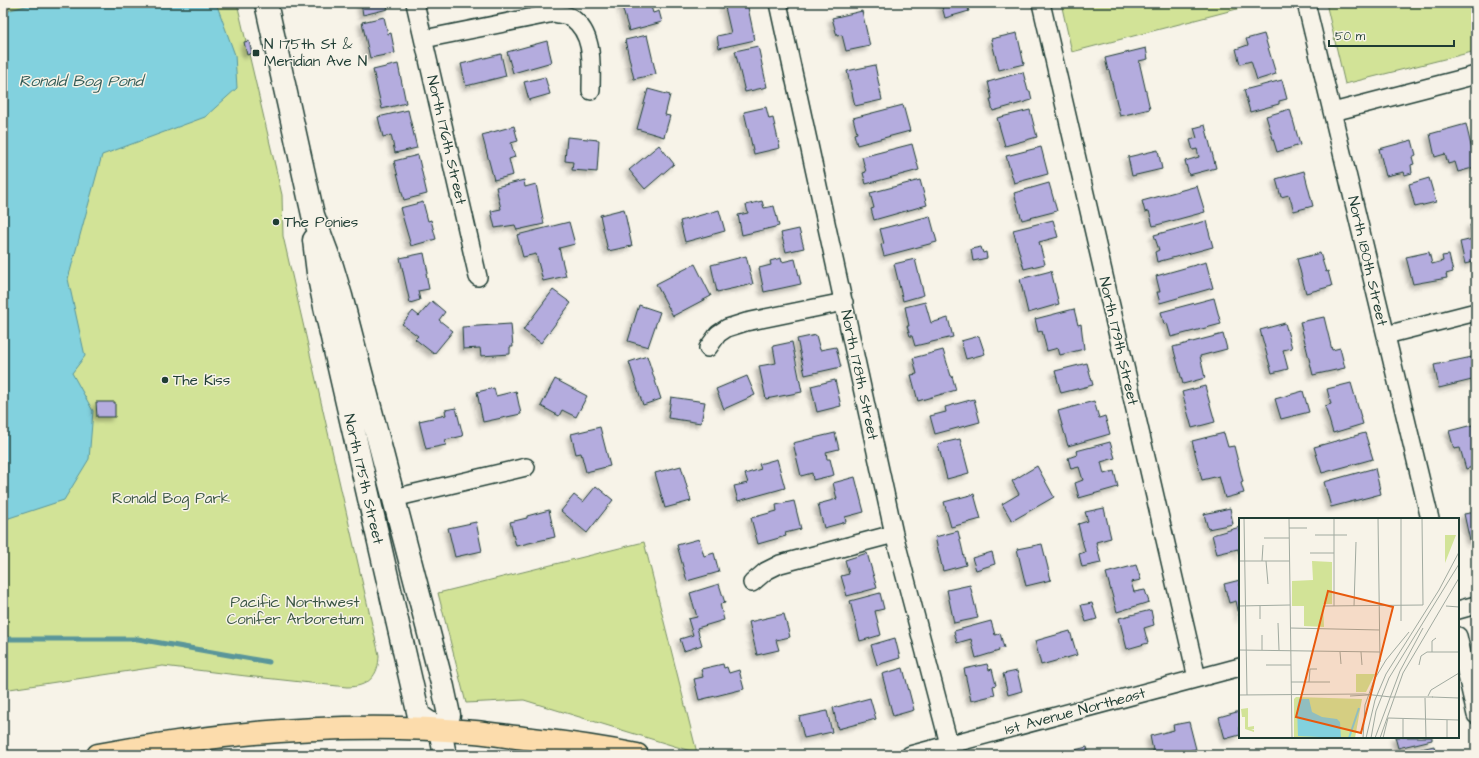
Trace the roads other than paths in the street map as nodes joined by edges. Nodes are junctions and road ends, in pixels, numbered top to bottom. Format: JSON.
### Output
{"nodes":[{"id":1,"x":266,"y":3,"type":"edge"},
{"id":2,"x":416,"y":3,"type":"edge"},
{"id":3,"x":778,"y":3,"type":"edge"},
{"id":4,"x":1041,"y":3,"type":"edge"},
{"id":5,"x":1306,"y":3,"type":"edge"},
{"id":6,"x":424,"y":40,"type":"junction"},
{"id":7,"x":1476,"y":75,"type":"edge"},
{"id":8,"x":591,"y":91,"type":"dead end"},
{"id":9,"x":1332,"y":112,"type":"junction"},
{"id":10,"x":313,"y":215,"type":"junction"},
{"id":11,"x":478,"y":277,"type":"dead end"},
{"id":12,"x":844,"y":302,"type":"junction"},
{"id":13,"x":1476,"y":312,"type":"edge"},
{"id":14,"x":1386,"y":335,"type":"junction"},
{"id":15,"x":708,"y":348,"type":"dead end"},
{"id":16,"x":526,"y":467,"type":"dead end"},
{"id":17,"x":394,"y":498,"type":"junction"},
{"id":18,"x":1430,"y":518,"type":"edge"},
{"id":19,"x":894,"y":534,"type":"junction"},
{"id":20,"x":752,"y":583,"type":"dead end"},
{"id":21,"x":1476,"y":605,"type":"edge"},
{"id":22,"x":1459,"y":610,"type":"edge"},
{"id":23,"x":1459,"y":640,"type":"edge"},
{"id":24,"x":1239,"y":667,"type":"edge"},
{"id":25,"x":1197,"y":678,"type":"junction"},
{"id":26,"x":1476,"y":715,"type":"edge"},
{"id":27,"x":440,"y":730,"type":"junction"},
{"id":28,"x":950,"y":744,"type":"junction"},
{"id":29,"x":98,"y":755,"type":"edge"},
{"id":30,"x":445,"y":755,"type":"edge"},
{"id":31,"x":637,"y":755,"type":"edge"},
{"id":32,"x":910,"y":755,"type":"edge"}],
"edges":[{"from":1,"to":10,"type":"main road","name":"North 175th Street"},
{"from":2,"to":6,"type":"street","name":"North 176th Street"},
{"from":3,"to":12,"type":"street","name":"North 178th Street"},
{"from":4,"to":25,"type":"street","name":"North 179th Street"},
{"from":5,"to":9,"type":"street","name":"North 180th Street"},
{"from":6,"to":8,"type":"street"},
{"from":6,"to":11,"type":"street","name":"North 176th Street"},
{"from":7,"to":9,"type":"street"},
{"from":9,"to":14,"type":"street","name":"North 180th Street"},
{"from":10,"to":17,"type":"main road","name":"North 175th Street"},
{"from":10,"to":27,"type":"main road","name":"North 175th Street"},
{"from":12,"to":15,"type":"street"},
{"from":12,"to":19,"type":"street","name":"North 178th Street"},
{"from":13,"to":14,"type":"street"},
{"from":14,"to":18,"type":"street","name":"North 180th Street"},
{"from":16,"to":17,"type":"street"},
{"from":17,"to":27,"type":"main road","name":"North 175th Street"},
{"from":19,"to":20,"type":"street"},
{"from":19,"to":28,"type":"street","name":"North 178th Street"},
{"from":21,"to":22,"type":"street"},
{"from":23,"to":26,"type":"street"},
{"from":24,"to":25,"type":"street","name":"1st Avenue Northeast"},
{"from":25,"to":28,"type":"street","name":"1st Avenue Northeast"},
{"from":27,"to":29,"type":"highway"},
{"from":27,"to":30,"type":"main road"},
{"from":27,"to":31,"type":"highway"},
{"from":28,"to":32,"type":"street","name":"1st Avenue Northeast"}]}
